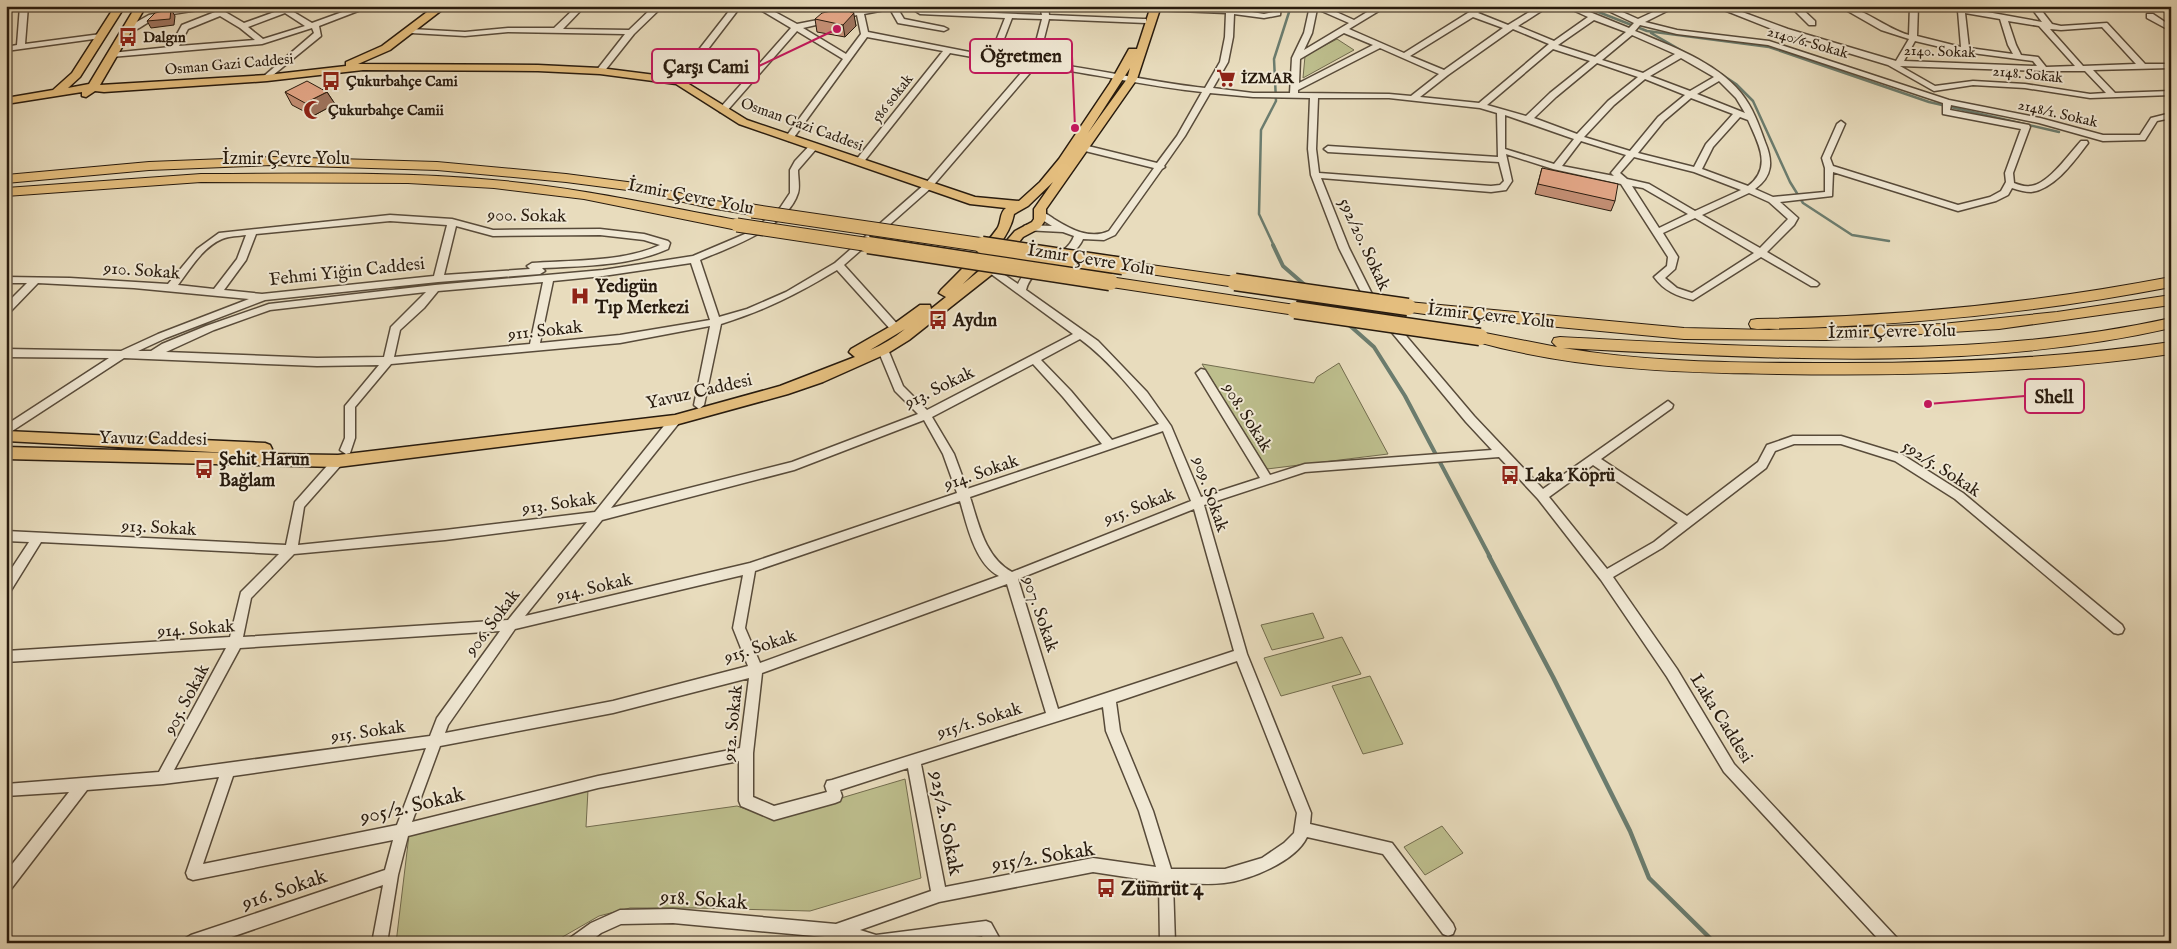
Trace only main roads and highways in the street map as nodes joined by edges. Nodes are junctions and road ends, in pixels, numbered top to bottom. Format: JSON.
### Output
{"nodes":[{"id":1,"x":120,"y":6,"type":"edge"},
{"id":2,"x":141,"y":6,"type":"edge"},
{"id":3,"x":442,"y":6,"type":"edge"},
{"id":4,"x":1152,"y":7,"type":"edge"},
{"id":5,"x":386,"y":48,"type":"junction"},
{"id":6,"x":385,"y":68,"type":"junction"},
{"id":7,"x":362,"y":69,"type":"junction"},
{"id":8,"x":455,"y":69,"type":"junction"},
{"id":9,"x":1126,"y":78,"type":"junction"},
{"id":10,"x":93,"y":87,"type":"junction"},
{"id":11,"x":54,"y":96,"type":"junction"},
{"id":12,"x":84,"y":96,"type":"junction"},
{"id":13,"x":6,"y":101,"type":"edge"},
{"id":14,"x":6,"y":107,"type":"edge"},
{"id":15,"x":6,"y":178,"type":"edge"},
{"id":16,"x":6,"y":192,"type":"edge"},
{"id":17,"x":974,"y":201,"type":"junction"},
{"id":18,"x":1023,"y":205,"type":"junction"},
{"id":19,"x":1039,"y":214,"type":"junction"},
{"id":20,"x":1006,"y":219,"type":"junction"},
{"id":21,"x":1028,"y":228,"type":"junction"},
{"id":22,"x":2171,"y":282,"type":"edge"},
{"id":23,"x":2171,"y":300,"type":"edge"},
{"id":24,"x":1485,"y":316,"type":"junction"},
{"id":25,"x":2171,"y":324,"type":"edge"},
{"id":26,"x":1480,"y":337,"type":"junction"},
{"id":27,"x":2171,"y":348,"type":"edge"},
{"id":28,"x":6,"y":436,"type":"edge"},
{"id":29,"x":6,"y":453,"type":"edge"},
{"id":30,"x":342,"y":456,"type":"junction"}],
"edges":[{"from":1,"to":11,"type":"main road"},
{"from":2,"to":10,"type":"main road"},
{"from":3,"to":5,"type":"main road"},
{"from":4,"to":9,"type":"main road","name":"Yavuz Caddesi"},
{"from":4,"to":9,"type":"main road","name":"Yavuz Caddesi"},
{"from":5,"to":6,"type":"main road"},
{"from":5,"to":7,"type":"main road"},
{"from":6,"to":7,"type":"main road","name":"Osman Gazi Caddesi"},
{"from":6,"to":8,"type":"main road","name":"Osman Gazi Caddesi"},
{"from":7,"to":8,"type":"main road","name":"Osman Gazi Caddesi"},
{"from":7,"to":10,"type":"main road","name":"Osman Gazi Caddesi"},
{"from":7,"to":12,"type":"main road","name":"Osman Gazi Caddesi"},
{"from":8,"to":17,"type":"main road","name":"Osman Gazi Caddesi"},
{"from":9,"to":18,"type":"main road","name":"Yavuz Caddesi"},
{"from":9,"to":19,"type":"main road","name":"Yavuz Caddesi"},
{"from":10,"to":11,"type":"main road","name":"Osman Gazi Caddesi"},
{"from":10,"to":12,"type":"main road"},
{"from":11,"to":12,"type":"main road","name":"Osman Gazi Caddesi"},
{"from":11,"to":13,"type":"main road","name":"Osman Gazi Caddesi"},
{"from":11,"to":14,"type":"main road","name":"Osman Gazi Caddesi"},
{"from":15,"to":24,"type":"highway","name":"İzmir Çevre Yolu","bridge":true},
{"from":16,"to":26,"type":"highway","name":"İzmir Çevre Yolu","bridge":true},
{"from":17,"to":18,"type":"main road","name":"Osman Gazi Caddesi"},
{"from":17,"to":20,"type":"main road"},
{"from":18,"to":19,"type":"main road"},
{"from":18,"to":20,"type":"main road","name":"Yavuz Caddesi"},
{"from":19,"to":21,"type":"main road","name":"Yavuz Caddesi"},
{"from":20,"to":21,"type":"main road"},
{"from":20,"to":30,"type":"main road","name":"Yavuz Caddesi"},
{"from":21,"to":30,"type":"main road","name":"Yavuz Caddesi"},
{"from":22,"to":24,"type":"highway"},
{"from":23,"to":24,"type":"highway","name":"İzmir Çevre Yolu"},
{"from":25,"to":26,"type":"highway","name":"İzmir Çevre Yolu"},
{"from":26,"to":27,"type":"highway"},
{"from":28,"to":30,"type":"main road","name":"Yavuz Caddesi"},
{"from":29,"to":30,"type":"main road","name":"Yavuz Caddesi"}]}
